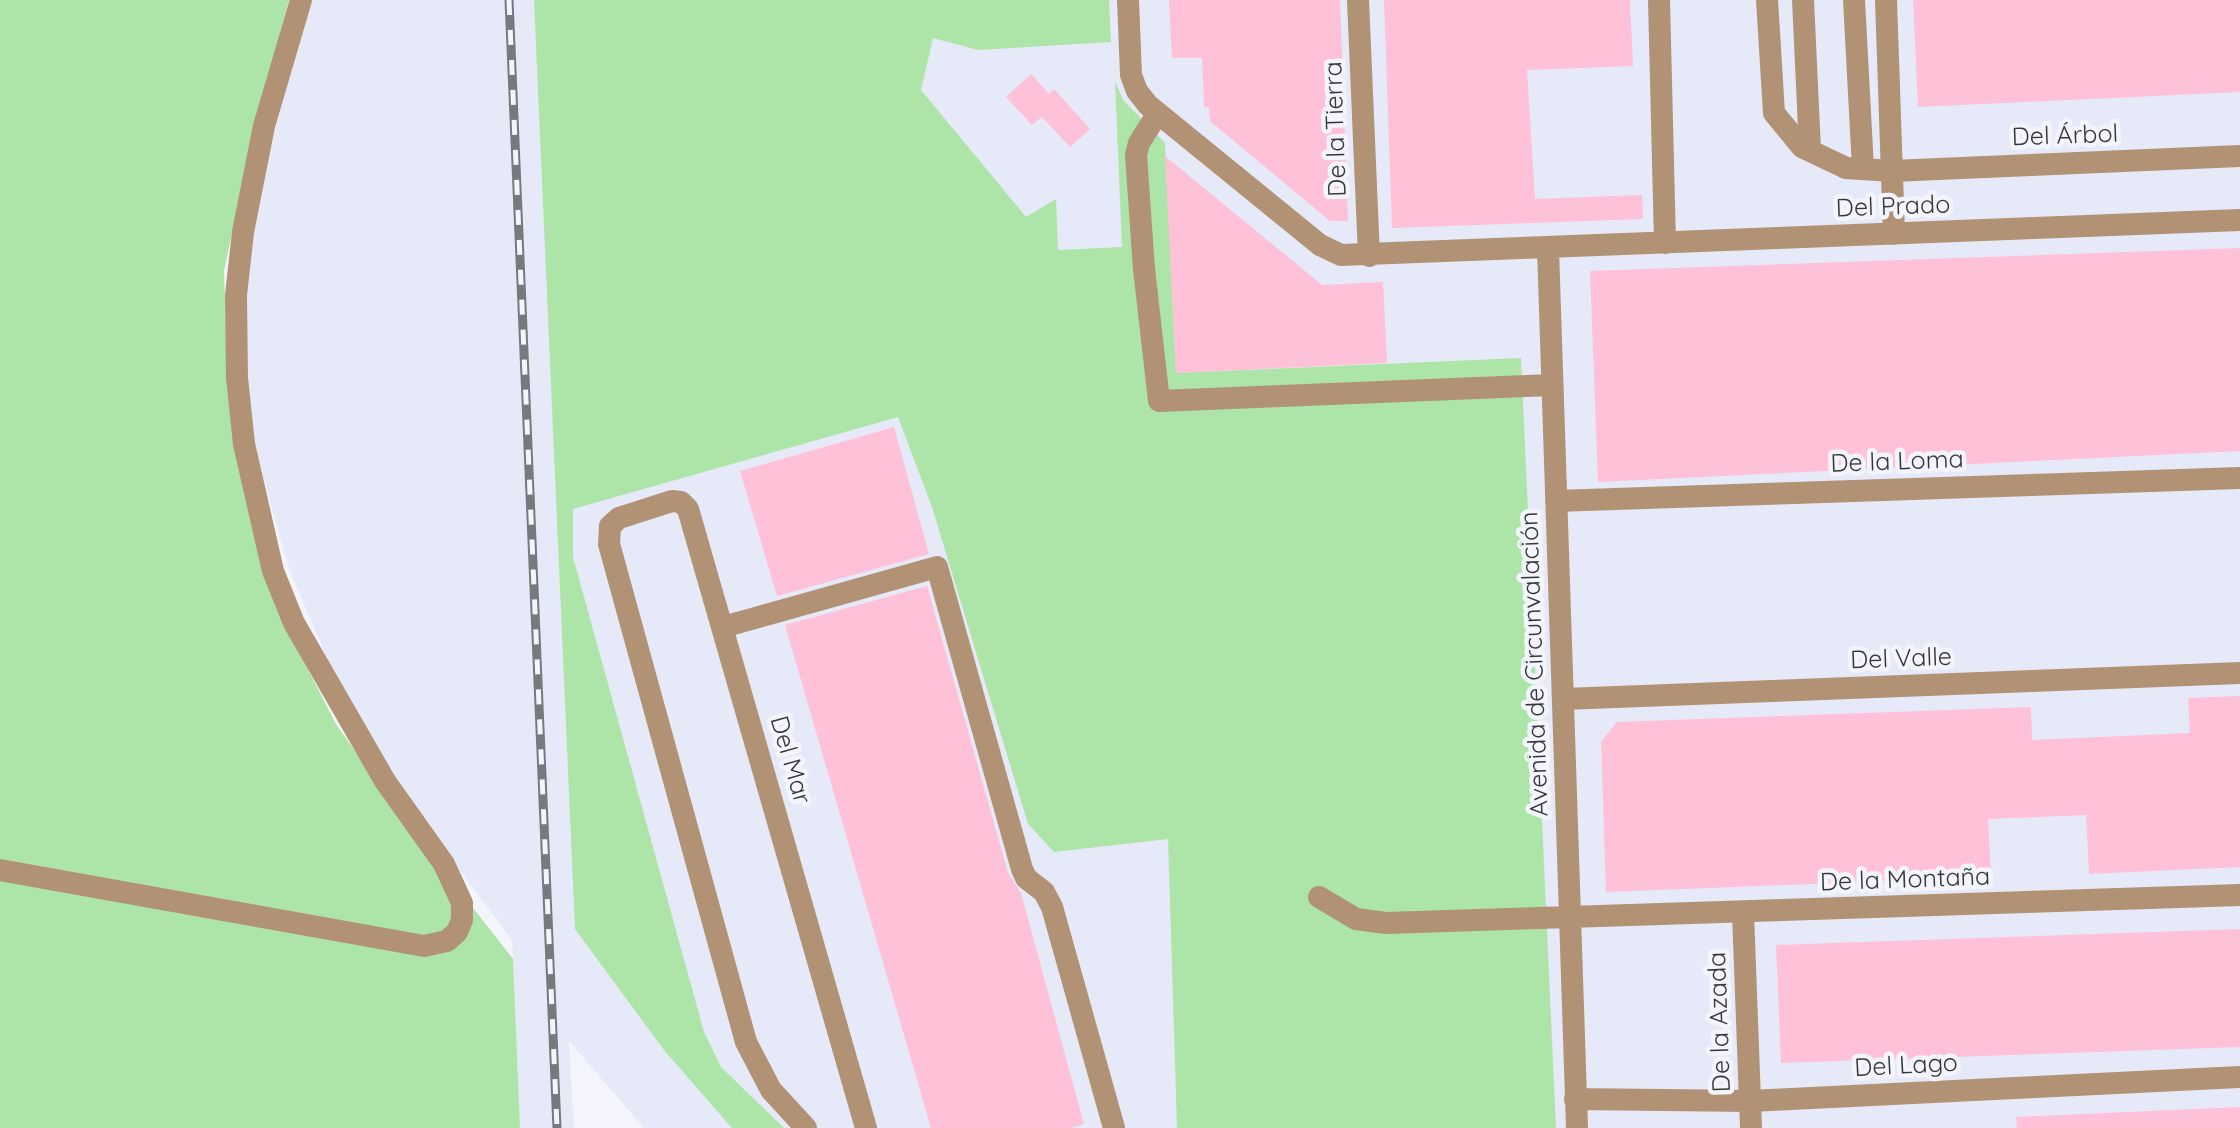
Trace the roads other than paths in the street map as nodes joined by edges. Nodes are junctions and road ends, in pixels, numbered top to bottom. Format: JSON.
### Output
{"nodes":[{"id":1,"x":301,"y":0,"type":"edge"},
{"id":2,"x":1128,"y":0,"type":"edge"},
{"id":3,"x":1358,"y":0,"type":"edge"},
{"id":4,"x":1659,"y":0,"type":"edge"},
{"id":5,"x":1767,"y":0,"type":"edge"},
{"id":6,"x":1803,"y":0,"type":"edge"},
{"id":7,"x":1854,"y":0,"type":"edge"},
{"id":8,"x":1886,"y":0,"type":"edge"},
{"id":9,"x":1158,"y":113,"type":"junction"},
{"id":10,"x":1810,"y":150,"type":"junction"},
{"id":11,"x":2240,"y":156,"type":"edge"},
{"id":12,"x":1863,"y":169,"type":"junction"},
{"id":13,"x":1892,"y":171,"type":"junction"},
{"id":14,"x":2240,"y":220,"type":"edge"},
{"id":15,"x":1894,"y":234,"type":"junction"},
{"id":16,"x":1665,"y":243,"type":"junction"},
{"id":17,"x":1548,"y":248,"type":"junction"},
{"id":18,"x":1380,"y":256,"type":"junction"},
{"id":19,"x":1551,"y":384,"type":"junction"},
{"id":20,"x":2240,"y":478,"type":"edge"},
{"id":21,"x":1556,"y":501,"type":"junction"},
{"id":22,"x":723,"y":627,"type":"junction"},
{"id":23,"x":2240,"y":673,"type":"edge"},
{"id":24,"x":1564,"y":699,"type":"junction"},
{"id":25,"x":0,"y":870,"type":"edge"},
{"id":26,"x":2240,"y":895,"type":"edge"},
{"id":27,"x":1319,"y":897,"type":"dead end"},
{"id":28,"x":1744,"y":913,"type":"junction"},
{"id":29,"x":1572,"y":919,"type":"junction"},
{"id":30,"x":2240,"y":1077,"type":"edge"},
{"id":31,"x":1575,"y":1099,"type":"junction"},
{"id":32,"x":1750,"y":1101,"type":"junction"},
{"id":33,"x":806,"y":1128,"type":"edge"},
{"id":34,"x":866,"y":1128,"type":"edge"},
{"id":35,"x":1114,"y":1128,"type":"edge"},
{"id":36,"x":1578,"y":1128,"type":"edge"},
{"id":37,"x":1751,"y":1128,"type":"edge"}],
"edges":[{"from":1,"to":25,"type":"street"},
{"from":2,"to":9,"type":"street"},
{"from":3,"to":18,"type":"street","name":"De la Tierra"},
{"from":4,"to":16,"type":"street"},
{"from":5,"to":10,"type":"street"},
{"from":6,"to":10,"type":"street"},
{"from":7,"to":12,"type":"street"},
{"from":8,"to":13,"type":"street"},
{"from":9,"to":18,"type":"street"},
{"from":9,"to":19,"type":"street"},
{"from":10,"to":12,"type":"street","name":"Del Árbol"},
{"from":11,"to":13,"type":"street","name":"Del Árbol"},
{"from":12,"to":13,"type":"street","name":"Del Árbol"},
{"from":13,"to":15,"type":"street"},
{"from":14,"to":15,"type":"street","name":"Del Prado"},
{"from":15,"to":16,"type":"street","name":"Del Prado"},
{"from":16,"to":17,"type":"street","name":"Del Prado"},
{"from":17,"to":18,"type":"street"},
{"from":17,"to":19,"type":"street","name":"Avenida de Circunvalación"},
{"from":19,"to":21,"type":"street","name":"Avenida de Circunvalación"},
{"from":20,"to":21,"type":"street","name":"De la Loma"},
{"from":21,"to":24,"type":"street","name":"Avenida de Circunvalación"},
{"from":22,"to":33,"type":"street","name":"Del Mar"},
{"from":22,"to":34,"type":"street","name":"Del Mar"},
{"from":22,"to":35,"type":"street"},
{"from":23,"to":24,"type":"street","name":"Del Valle"},
{"from":24,"to":29,"type":"street","name":"Avenida de Circunvalación"},
{"from":26,"to":28,"type":"street","name":"De la Montaña"},
{"from":27,"to":29,"type":"street","name":"De la Montaña"},
{"from":28,"to":29,"type":"street","name":"De la Montaña"},
{"from":28,"to":32,"type":"street","name":"De la Azada"},
{"from":29,"to":31,"type":"street","name":"Avenida de Circunvalación"},
{"from":30,"to":32,"type":"street","name":"Del Lago"},
{"from":31,"to":32,"type":"street","name":"Del Lago"},
{"from":31,"to":36,"type":"street","name":"Avenida de Circunvalación"},
{"from":32,"to":37,"type":"street","name":"De la Azada"}]}
